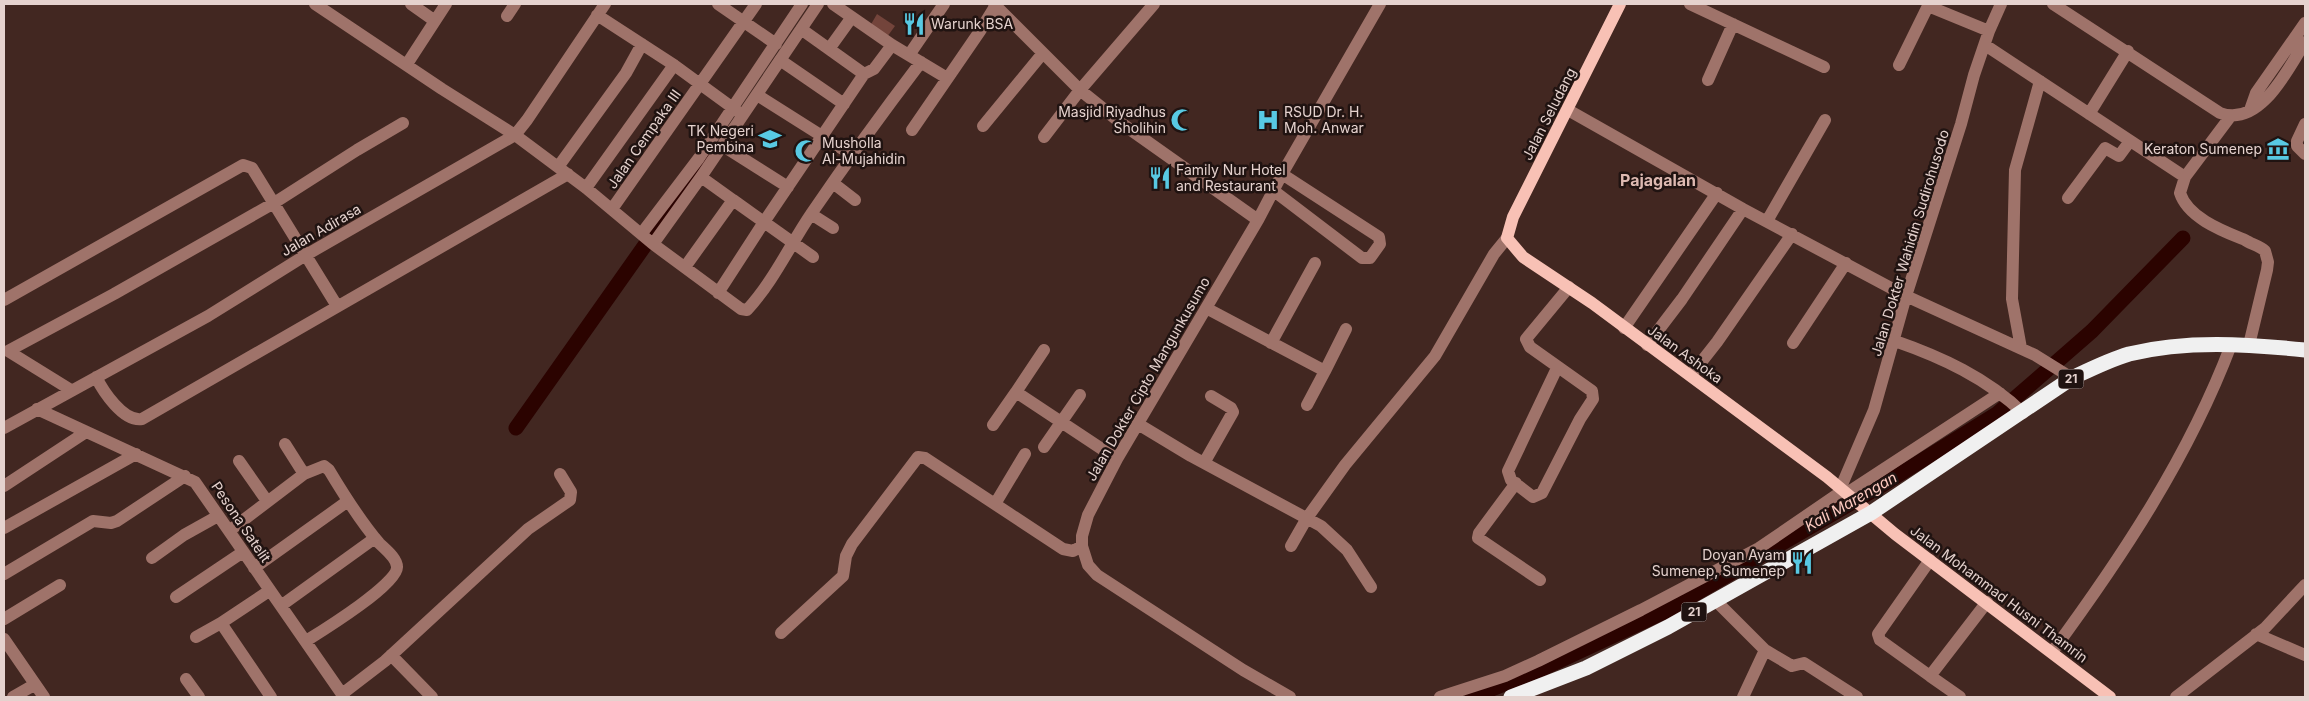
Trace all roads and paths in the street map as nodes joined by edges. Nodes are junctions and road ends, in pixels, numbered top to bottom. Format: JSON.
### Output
{"nodes":[{"id":1,"x":315,"y":4,"type":"edge"},
{"id":2,"x":411,"y":4,"type":"edge"},
{"id":3,"x":446,"y":4,"type":"edge"},
{"id":4,"x":515,"y":4,"type":"edge"},
{"id":5,"x":605,"y":4,"type":"edge"},
{"id":6,"x":718,"y":4,"type":"edge"},
{"id":7,"x":756,"y":4,"type":"edge"},
{"id":8,"x":802,"y":4,"type":"edge"},
{"id":9,"x":818,"y":4,"type":"edge"},
{"id":10,"x":833,"y":4,"type":"edge"},
{"id":11,"x":944,"y":4,"type":"edge"},
{"id":12,"x":995,"y":4,"type":"edge"},
{"id":13,"x":1154,"y":4,"type":"edge"},
{"id":14,"x":1380,"y":4,"type":"edge"},
{"id":15,"x":1620,"y":4,"type":"edge"},
{"id":16,"x":1690,"y":4,"type":"edge"},
{"id":17,"x":2001,"y":4,"type":"edge"},
{"id":18,"x":2053,"y":4,"type":"edge"},
{"id":19,"x":597,"y":15,"type":"junction"},
{"id":20,"x":508,"y":16,"type":"dead end"},
{"id":21,"x":852,"y":17,"type":"junction"},
{"id":22,"x":435,"y":21,"type":"junction"},
{"id":23,"x":744,"y":21,"type":"junction"},
{"id":24,"x":2305,"y":23,"type":"edge"},
{"id":25,"x":1733,"y":24,"type":"junction"},
{"id":26,"x":801,"y":29,"type":"junction"},
{"id":27,"x":1989,"y":31,"type":"junction"},
{"id":28,"x":2302,"y":39,"type":"edge"},
{"id":29,"x":642,"y":44,"type":"junction"},
{"id":30,"x":776,"y":44,"type":"junction"},
{"id":31,"x":892,"y":45,"type":"junction"},
{"id":32,"x":1985,"y":45,"type":"junction"},
{"id":33,"x":829,"y":49,"type":"junction"},
{"id":34,"x":2128,"y":51,"type":"junction"},
{"id":35,"x":1043,"y":52,"type":"junction"},
{"id":36,"x":909,"y":55,"type":"junction"},
{"id":37,"x":780,"y":60,"type":"junction"},
{"id":38,"x":921,"y":62,"type":"junction"},
{"id":39,"x":407,"y":64,"type":"junction"},
{"id":40,"x":674,"y":65,"type":"junction"},
{"id":41,"x":1899,"y":65,"type":"dead end"},
{"id":42,"x":1824,"y":66,"type":"dead end"},
{"id":43,"x":864,"y":74,"type":"junction"},
{"id":44,"x":947,"y":78,"type":"junction"},
{"id":45,"x":1708,"y":80,"type":"dead end"},
{"id":46,"x":2040,"y":81,"type":"junction"},
{"id":47,"x":701,"y":85,"type":"junction"},
{"id":48,"x":1080,"y":90,"type":"junction"},
{"id":49,"x":757,"y":95,"type":"junction"},
{"id":50,"x":844,"y":104,"type":"junction"},
{"id":51,"x":732,"y":107,"type":"junction"},
{"id":52,"x":1568,"y":110,"type":"junction"},
{"id":53,"x":2089,"y":114,"type":"junction"},
{"id":54,"x":743,"y":115,"type":"junction"},
{"id":55,"x":2230,"y":116,"type":"junction"},
{"id":56,"x":1825,"y":120,"type":"dead end"},
{"id":57,"x":403,"y":123,"type":"dead end"},
{"id":58,"x":2305,"y":124,"type":"edge"},
{"id":59,"x":983,"y":126,"type":"dead end"},
{"id":60,"x":912,"y":130,"type":"dead end"},
{"id":61,"x":515,"y":135,"type":"junction"},
{"id":62,"x":822,"y":136,"type":"junction"},
{"id":63,"x":1044,"y":137,"type":"dead end"},
{"id":64,"x":2130,"y":140,"type":"junction"},
{"id":65,"x":723,"y":146,"type":"junction"},
{"id":66,"x":2305,"y":154,"type":"edge"},
{"id":67,"x":852,"y":155,"type":"junction"},
{"id":68,"x":563,"y":170,"type":"junction"},
{"id":69,"x":1282,"y":174,"type":"junction"},
{"id":70,"x":701,"y":178,"type":"junction"},
{"id":71,"x":2185,"y":178,"type":"junction"},
{"id":72,"x":833,"y":183,"type":"junction"},
{"id":73,"x":788,"y":187,"type":"junction"},
{"id":74,"x":586,"y":188,"type":"junction"},
{"id":75,"x":1274,"y":191,"type":"junction"},
{"id":76,"x":1717,"y":193,"type":"junction"},
{"id":77,"x":2068,"y":198,"type":"dead end"},
{"id":78,"x":733,"y":200,"type":"junction"},
{"id":79,"x":855,"y":200,"type":"dead end"},
{"id":80,"x":274,"y":203,"type":"junction"},
{"id":81,"x":612,"y":209,"type":"junction"},
{"id":82,"x":1744,"y":209,"type":"junction"},
{"id":83,"x":811,"y":214,"type":"junction"},
{"id":84,"x":1258,"y":220,"type":"junction"},
{"id":85,"x":1767,"y":221,"type":"junction"},
{"id":86,"x":764,"y":222,"type":"junction"},
{"id":87,"x":833,"y":228,"type":"dead end"},
{"id":88,"x":1792,"y":234,"type":"junction"},
{"id":89,"x":1507,"y":238,"type":"junction"},
{"id":90,"x":648,"y":239,"type":"junction"},
{"id":91,"x":793,"y":242,"type":"junction"},
{"id":92,"x":306,"y":256,"type":"junction"},
{"id":93,"x":813,"y":257,"type":"dead end"},
{"id":94,"x":1315,"y":263,"type":"dead end"},
{"id":95,"x":1846,"y":263,"type":"junction"},
{"id":96,"x":685,"y":267,"type":"junction"},
{"id":97,"x":1569,"y":286,"type":"junction"},
{"id":98,"x":718,"y":293,"type":"junction"},
{"id":99,"x":1906,"y":296,"type":"junction"},
{"id":100,"x":4,"y":300,"type":"edge"},
{"id":101,"x":338,"y":306,"type":"junction"},
{"id":102,"x":1206,"y":308,"type":"junction"},
{"id":103,"x":1624,"y":328,"type":"junction"},
{"id":104,"x":1346,"y":329,"type":"dead end"},
{"id":105,"x":1895,"y":341,"type":"junction"},
{"id":106,"x":1271,"y":343,"type":"junction"},
{"id":107,"x":1793,"y":343,"type":"dead end"},
{"id":108,"x":2231,"y":344,"type":"junction"},
{"id":109,"x":1647,"y":345,"type":"junction"},
{"id":110,"x":2249,"y":345,"type":"junction"},
{"id":111,"x":2021,"y":348,"type":"junction"},
{"id":112,"x":6,"y":350,"type":"edge"},
{"id":113,"x":1044,"y":350,"type":"dead end"},
{"id":114,"x":2305,"y":350,"type":"edge"},
{"id":115,"x":1557,"y":368,"type":"junction"},
{"id":116,"x":1325,"y":370,"type":"junction"},
{"id":117,"x":2067,"y":373,"type":"junction"},
{"id":118,"x":1691,"y":375,"type":"junction"},
{"id":119,"x":96,"y":377,"type":"junction"},
{"id":120,"x":71,"y":390,"type":"junction"},
{"id":121,"x":1016,"y":392,"type":"junction"},
{"id":122,"x":2000,"y":393,"type":"junction"},
{"id":123,"x":1080,"y":395,"type":"dead end"},
{"id":124,"x":1210,"y":396,"type":"dead end"},
{"id":125,"x":1307,"y":405,"type":"dead end"},
{"id":126,"x":2018,"y":408,"type":"junction"},
{"id":127,"x":37,"y":409,"type":"junction"},
{"id":128,"x":1061,"y":423,"type":"junction"},
{"id":129,"x":1138,"y":424,"type":"junction"},
{"id":130,"x":993,"y":425,"type":"dead end"},
{"id":131,"x":4,"y":428,"type":"edge"},
{"id":132,"x":86,"y":432,"type":"junction"},
{"id":133,"x":285,"y":444,"type":"dead end"},
{"id":134,"x":1044,"y":447,"type":"dead end"},
{"id":135,"x":136,"y":454,"type":"junction"},
{"id":136,"x":1025,"y":454,"type":"dead end"},
{"id":137,"x":1117,"y":458,"type":"junction"},
{"id":138,"x":239,"y":461,"type":"dead end"},
{"id":139,"x":1204,"y":463,"type":"junction"},
{"id":140,"x":304,"y":474,"type":"junction"},
{"id":141,"x":560,"y":474,"type":"dead end"},
{"id":142,"x":185,"y":476,"type":"junction"},
{"id":143,"x":1516,"y":483,"type":"junction"},
{"id":144,"x":4,"y":486,"type":"edge"},
{"id":145,"x":1845,"y":491,"type":"junction"},
{"id":146,"x":267,"y":501,"type":"junction"},
{"id":147,"x":348,"y":501,"type":"junction"},
{"id":148,"x":996,"y":504,"type":"junction"},
{"id":149,"x":1867,"y":509,"type":"junction"},
{"id":150,"x":218,"y":516,"type":"junction"},
{"id":151,"x":1307,"y":518,"type":"junction"},
{"id":152,"x":4,"y":528,"type":"edge"},
{"id":153,"x":229,"y":531,"type":"junction"},
{"id":154,"x":375,"y":538,"type":"junction"},
{"id":155,"x":1082,"y":546,"type":"junction"},
{"id":156,"x":1291,"y":546,"type":"dead end"},
{"id":157,"x":243,"y":552,"type":"junction"},
{"id":158,"x":152,"y":558,"type":"dead end"},
{"id":159,"x":1930,"y":560,"type":"junction"},
{"id":160,"x":254,"y":568,"type":"junction"},
{"id":161,"x":4,"y":574,"type":"edge"},
{"id":162,"x":1540,"y":580,"type":"dead end"},
{"id":163,"x":60,"y":585,"type":"dead end"},
{"id":164,"x":2305,"y":585,"type":"edge"},
{"id":165,"x":1371,"y":587,"type":"dead end"},
{"id":166,"x":269,"y":591,"type":"junction"},
{"id":167,"x":176,"y":597,"type":"dead end"},
{"id":168,"x":1715,"y":600,"type":"junction"},
{"id":169,"x":1987,"y":602,"type":"junction"},
{"id":170,"x":282,"y":605,"type":"junction"},
{"id":171,"x":4,"y":619,"type":"edge"},
{"id":172,"x":222,"y":623,"type":"junction"},
{"id":173,"x":781,"y":633,"type":"dead end"},
{"id":174,"x":2256,"y":634,"type":"junction"},
{"id":175,"x":196,"y":637,"type":"dead end"},
{"id":176,"x":4,"y":639,"type":"edge"},
{"id":177,"x":306,"y":641,"type":"junction"},
{"id":178,"x":1765,"y":650,"type":"junction"},
{"id":179,"x":2052,"y":652,"type":"junction"},
{"id":180,"x":391,"y":655,"type":"junction"},
{"id":181,"x":2305,"y":655,"type":"edge"},
{"id":182,"x":9,"y":657,"type":"edge"},
{"id":183,"x":1930,"y":676,"type":"junction"},
{"id":184,"x":186,"y":679,"type":"dead end"},
{"id":185,"x":34,"y":685,"type":"junction"},
{"id":186,"x":343,"y":696,"type":"edge"},
{"id":187,"x":13,"y":697,"type":"edge"},
{"id":188,"x":44,"y":697,"type":"edge"},
{"id":189,"x":199,"y":697,"type":"edge"},
{"id":190,"x":271,"y":697,"type":"edge"},
{"id":191,"x":432,"y":697,"type":"edge"},
{"id":192,"x":1290,"y":697,"type":"edge"},
{"id":193,"x":1440,"y":697,"type":"edge"},
{"id":194,"x":1510,"y":697,"type":"edge"},
{"id":195,"x":1743,"y":697,"type":"edge"},
{"id":196,"x":1856,"y":697,"type":"edge"},
{"id":197,"x":1960,"y":697,"type":"edge"},
{"id":198,"x":2110,"y":697,"type":"edge"},
{"id":199,"x":2176,"y":697,"type":"edge"}],
"edges":[{"from":1,"to":39,"type":"street"},
{"from":2,"to":22,"type":"street"},
{"from":3,"to":22,"type":"street"},
{"from":4,"to":20,"type":"street"},
{"from":5,"to":19,"type":"street","name":"Jalan Adirasa"},
{"from":6,"to":23,"type":"street"},
{"from":7,"to":23,"type":"street","name":"Jalan Cempaka III"},
{"from":8,"to":30,"type":"street"},
{"from":9,"to":26,"type":"street"},
{"from":10,"to":21,"type":"street"},
{"from":11,"to":36,"type":"street"},
{"from":12,"to":35,"type":"street"},
{"from":12,"to":44,"type":"street"},
{"from":13,"to":48,"type":"street"},
{"from":14,"to":69,"type":"street","name":"Jalan Dokter Cipto Mangunkusumo"},
{"from":15,"to":52,"type":"main road","name":"Jalan Seludang"},
{"from":16,"to":25,"type":"street"},
{"from":17,"to":27,"type":"street","name":"Jalan Dokter Wahidin Sudirohusodo"},
{"from":18,"to":34,"type":"street"},
{"from":19,"to":29,"type":"street"},
{"from":19,"to":61,"type":"street","name":"Jalan Adirasa"},
{"from":21,"to":31,"type":"street"},
{"from":21,"to":33,"type":"street"},
{"from":22,"to":39,"type":"street"},
{"from":23,"to":30,"type":"street"},
{"from":23,"to":47,"type":"street","name":"Jalan Cempaka III"},
{"from":24,"to":28,"type":"street"},
{"from":25,"to":42,"type":"street"},
{"from":25,"to":45,"type":"street"},
{"from":26,"to":33,"type":"street"},
{"from":26,"to":37,"type":"street"},
{"from":27,"to":32,"type":"street","name":"Jalan Dokter Wahidin Sudirohusodo"},
{"from":27,"to":41,"type":"street"},
{"from":28,"to":55,"type":"street"},
{"from":29,"to":40,"type":"street"},
{"from":29,"to":68,"type":"street"},
{"from":30,"to":51,"type":"street"},
{"from":31,"to":36,"type":"street"},
{"from":31,"to":43,"type":"street"},
{"from":32,"to":46,"type":"street"},
{"from":32,"to":99,"type":"street","name":"Jalan Dokter Wahidin Sudirohusodo"},
{"from":33,"to":43,"type":"street"},
{"from":34,"to":53,"type":"street"},
{"from":34,"to":55,"type":"street"},
{"from":35,"to":48,"type":"street"},
{"from":35,"to":59,"type":"street"},
{"from":36,"to":38,"type":"street"},
{"from":37,"to":49,"type":"street"},
{"from":37,"to":50,"type":"street"},
{"from":38,"to":44,"type":"street"},
{"from":38,"to":67,"type":"street"},
{"from":39,"to":61,"type":"street"},
{"from":40,"to":47,"type":"street"},
{"from":40,"to":74,"type":"street"},
{"from":43,"to":50,"type":"street"},
{"from":44,"to":60,"type":"street"},
{"from":46,"to":53,"type":"street"},
{"from":46,"to":111,"type":"street"},
{"from":47,"to":51,"type":"street"},
{"from":47,"to":81,"type":"street","name":"Jalan Cempaka III"},
{"from":48,"to":63,"type":"street"},
{"from":48,"to":84,"type":"street"},
{"from":49,"to":54,"type":"street"},
{"from":49,"to":62,"type":"street"},
{"from":50,"to":62,"type":"street"},
{"from":51,"to":54,"type":"street"},
{"from":51,"to":90,"type":"street"},
{"from":52,"to":76,"type":"street"},
{"from":52,"to":89,"type":"main road","name":"Jalan Seludang"},
{"from":53,"to":64,"type":"street"},
{"from":54,"to":65,"type":"street"},
{"from":55,"to":71,"type":"street"},
{"from":56,"to":85,"type":"street"},
{"from":57,"to":80,"type":"street"},
{"from":58,"to":66,"type":"street"},
{"from":61,"to":68,"type":"street"},
{"from":61,"to":92,"type":"street","name":"Jalan Adirasa"},
{"from":62,"to":67,"type":"street"},
{"from":62,"to":73,"type":"street"},
{"from":64,"to":71,"type":"street"},
{"from":64,"to":77,"type":"street"},
{"from":65,"to":70,"type":"street"},
{"from":65,"to":73,"type":"street"},
{"from":67,"to":72,"type":"street"},
{"from":68,"to":74,"type":"street"},
{"from":68,"to":101,"type":"street"},
{"from":69,"to":75,"type":"street","name":"Jalan Dokter Cipto Mangunkusumo"},
{"from":69,"to":75,"type":"street"},
{"from":70,"to":78,"type":"street"},
{"from":70,"to":90,"type":"street"},
{"from":71,"to":110,"type":"street"},
{"from":72,"to":79,"type":"street"},
{"from":72,"to":83,"type":"street"},
{"from":73,"to":86,"type":"street"},
{"from":74,"to":81,"type":"street"},
{"from":75,"to":84,"type":"street","name":"Jalan Dokter Cipto Mangunkusumo"},
{"from":76,"to":82,"type":"street"},
{"from":76,"to":103,"type":"street"},
{"from":78,"to":86,"type":"street"},
{"from":78,"to":96,"type":"street"},
{"from":80,"to":92,"type":"street"},
{"from":80,"to":100,"type":"street"},
{"from":80,"to":112,"type":"street"},
{"from":81,"to":90,"type":"street"},
{"from":82,"to":85,"type":"street"},
{"from":82,"to":109,"type":"street"},
{"from":83,"to":87,"type":"street"},
{"from":83,"to":91,"type":"street"},
{"from":84,"to":102,"type":"street","name":"Jalan Dokter Cipto Mangunkusumo"},
{"from":85,"to":88,"type":"street"},
{"from":86,"to":91,"type":"street"},
{"from":86,"to":98,"type":"street"},
{"from":88,"to":95,"type":"street"},
{"from":88,"to":118,"type":"street"},
{"from":89,"to":97,"type":"main road","name":"Jalan Ashoka"},
{"from":89,"to":151,"type":"street"},
{"from":90,"to":96,"type":"street"},
{"from":91,"to":93,"type":"street"},
{"from":91,"to":98,"type":"street"},
{"from":92,"to":101,"type":"street"},
{"from":92,"to":119,"type":"street","name":"Jalan Adirasa"},
{"from":94,"to":106,"type":"street"},
{"from":95,"to":99,"type":"street"},
{"from":95,"to":107,"type":"street"},
{"from":96,"to":98,"type":"street"},
{"from":97,"to":103,"type":"main road","name":"Jalan Ashoka"},
{"from":97,"to":115,"type":"street"},
{"from":99,"to":105,"type":"street","name":"Jalan Dokter Wahidin Sudirohusodo"},
{"from":99,"to":111,"type":"street"},
{"from":101,"to":119,"type":"street"},
{"from":102,"to":106,"type":"street"},
{"from":102,"to":129,"type":"street","name":"Jalan Dokter Cipto Mangunkusumo"},
{"from":103,"to":109,"type":"main road","name":"Jalan Ashoka"},
{"from":104,"to":116,"type":"street"},
{"from":105,"to":122,"type":"street"},
{"from":105,"to":145,"type":"street","name":"Jalan Dokter Wahidin Sudirohusodo"},
{"from":106,"to":116,"type":"street"},
{"from":108,"to":110,"type":"highway","number":"21"},
{"from":108,"to":117,"type":"highway","number":"21"},
{"from":108,"to":179,"type":"street"},
{"from":109,"to":118,"type":"main road","name":"Jalan Ashoka"},
{"from":110,"to":114,"type":"highway","number":"21"},
{"from":111,"to":117,"type":"street"},
{"from":112,"to":120,"type":"street"},
{"from":113,"to":121,"type":"street"},
{"from":115,"to":143,"type":"street"},
{"from":115,"to":143,"type":"street"},
{"from":116,"to":125,"type":"street"},
{"from":117,"to":126,"type":"highway","number":"21"},
{"from":118,"to":145,"type":"main road","name":"Jalan Ashoka"},
{"from":119,"to":120,"type":"street","name":"Jalan Adirasa"},
{"from":120,"to":127,"type":"street","name":"Jalan Adirasa"},
{"from":121,"to":128,"type":"street"},
{"from":121,"to":130,"type":"street"},
{"from":122,"to":126,"type":"street"},
{"from":122,"to":145,"type":"street"},
{"from":123,"to":128,"type":"street"},
{"from":124,"to":139,"type":"street"},
{"from":126,"to":149,"type":"highway","number":"21"},
{"from":127,"to":131,"type":"street","name":"Jalan Adirasa"},
{"from":127,"to":132,"type":"street","name":"Pesona Satelit"},
{"from":128,"to":134,"type":"street"},
{"from":128,"to":137,"type":"street"},
{"from":129,"to":137,"type":"street","name":"Jalan Dokter Cipto Mangunkusumo"},
{"from":129,"to":139,"type":"street"},
{"from":132,"to":135,"type":"street","name":"Pesona Satelit"},
{"from":132,"to":144,"type":"street"},
{"from":133,"to":140,"type":"street"},
{"from":135,"to":142,"type":"street","name":"Pesona Satelit"},
{"from":135,"to":152,"type":"street"},
{"from":136,"to":148,"type":"street"},
{"from":137,"to":155,"type":"street","name":"Jalan Dokter Cipto Mangunkusumo"},
{"from":138,"to":146,"type":"street"},
{"from":139,"to":151,"type":"street"},
{"from":140,"to":146,"type":"street"},
{"from":140,"to":147,"type":"street"},
{"from":141,"to":180,"type":"street"},
{"from":142,"to":150,"type":"street","name":"Pesona Satelit"},
{"from":142,"to":161,"type":"street"},
{"from":143,"to":162,"type":"street"},
{"from":145,"to":149,"type":"main road"},
{"from":145,"to":193,"type":"street"},
{"from":146,"to":153,"type":"street"},
{"from":147,"to":154,"type":"street"},
{"from":147,"to":160,"type":"street"},
{"from":148,"to":155,"type":"street"},
{"from":148,"to":173,"type":"street"},
{"from":149,"to":159,"type":"main road","name":"Jalan Mohammad Husni Thamrin"},
{"from":149,"to":168,"type":"highway","number":"21"},
{"from":150,"to":153,"type":"street","name":"Pesona Satelit"},
{"from":150,"to":158,"type":"street"},
{"from":151,"to":156,"type":"street"},
{"from":151,"to":165,"type":"street"},
{"from":153,"to":157,"type":"street","name":"Pesona Satelit"},
{"from":154,"to":170,"type":"street"},
{"from":154,"to":177,"type":"street"},
{"from":155,"to":192,"type":"street"},
{"from":157,"to":160,"type":"street","name":"Pesona Satelit"},
{"from":157,"to":167,"type":"street"},
{"from":159,"to":169,"type":"main road","name":"Jalan Mohammad Husni Thamrin"},
{"from":159,"to":183,"type":"street"},
{"from":160,"to":166,"type":"street","name":"Pesona Satelit"},
{"from":163,"to":171,"type":"street"},
{"from":164,"to":174,"type":"street"},
{"from":166,"to":170,"type":"street","name":"Pesona Satelit"},
{"from":166,"to":172,"type":"street"},
{"from":168,"to":178,"type":"street"},
{"from":168,"to":194,"type":"highway","number":"21"},
{"from":169,"to":179,"type":"main road","name":"Jalan Mohammad Husni Thamrin"},
{"from":169,"to":183,"type":"street"},
{"from":170,"to":177,"type":"street","name":"Pesona Satelit"},
{"from":172,"to":175,"type":"street"},
{"from":172,"to":190,"type":"street"},
{"from":174,"to":181,"type":"street"},
{"from":174,"to":199,"type":"street"},
{"from":176,"to":182,"type":"street"},
{"from":177,"to":186,"type":"street","name":"Pesona Satelit"},
{"from":178,"to":195,"type":"street"},
{"from":178,"to":196,"type":"street"},
{"from":179,"to":198,"type":"main road","name":"Jalan Mohammad Husni Thamrin"},
{"from":180,"to":186,"type":"street"},
{"from":180,"to":191,"type":"street"},
{"from":182,"to":185,"type":"street"},
{"from":183,"to":197,"type":"street"},
{"from":184,"to":189,"type":"street"},
{"from":185,"to":187,"type":"street"},
{"from":185,"to":188,"type":"street"}]}
